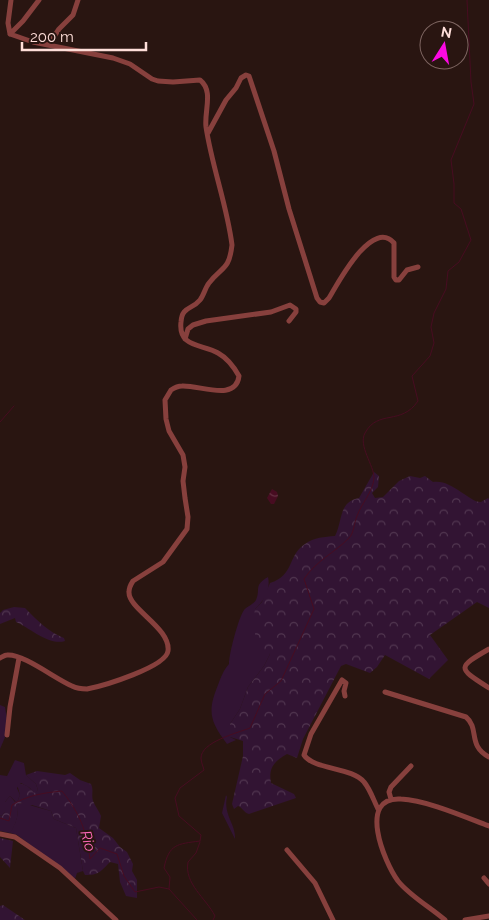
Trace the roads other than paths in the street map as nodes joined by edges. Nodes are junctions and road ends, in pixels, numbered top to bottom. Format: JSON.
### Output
{"nodes":[{"id":1,"x":11,"y":0,"type":"edge"},
{"id":2,"x":39,"y":0,"type":"edge"},
{"id":3,"x":78,"y":0,"type":"edge"},
{"id":4,"x":10,"y":34,"type":"junction"},
{"id":5,"x":49,"y":44,"type":"junction"},
{"id":6,"x":208,"y":134,"type":"junction"},
{"id":7,"x":418,"y":267,"type":"dead end"},
{"id":8,"x":289,"y":321,"type":"dead end"},
{"id":9,"x":185,"y":340,"type":"junction"},
{"id":10,"x":489,"y":648,"type":"edge"},
{"id":11,"x":0,"y":658,"type":"edge"},
{"id":12,"x":19,"y":658,"type":"junction"},
{"id":13,"x":489,"y":688,"type":"edge"},
{"id":14,"x":385,"y":692,"type":"dead end"},
{"id":15,"x":345,"y":696,"type":"dead end"},
{"id":16,"x":7,"y":735,"type":"dead end"},
{"id":17,"x":489,"y":757,"type":"edge"},
{"id":18,"x":411,"y":766,"type":"dead end"},
{"id":19,"x":391,"y":800,"type":"junction"},
{"id":20,"x":378,"y":810,"type":"junction"},
{"id":21,"x":489,"y":826,"type":"edge"},
{"id":22,"x":0,"y":834,"type":"edge"},
{"id":23,"x":287,"y":850,"type":"dead end"},
{"id":24,"x":484,"y":878,"type":"dead end"},
{"id":25,"x":489,"y":884,"type":"edge"},
{"id":26,"x":489,"y":916,"type":"edge"},
{"id":27,"x":116,"y":920,"type":"edge"},
{"id":28,"x":333,"y":920,"type":"edge"},
{"id":29,"x":445,"y":920,"type":"edge"},
{"id":30,"x":465,"y":920,"type":"edge"}],
"edges":[{"from":1,"to":4,"type":"street"},
{"from":2,"to":4,"type":"street"},
{"from":3,"to":5,"type":"street"},
{"from":4,"to":5,"type":"street"},
{"from":5,"to":6,"type":"street"},
{"from":6,"to":7,"type":"street"},
{"from":6,"to":9,"type":"street"},
{"from":8,"to":9,"type":"street"},
{"from":9,"to":12,"type":"street"},
{"from":10,"to":13,"type":"street"},
{"from":11,"to":12,"type":"street"},
{"from":12,"to":16,"type":"street"},
{"from":14,"to":17,"type":"street"},
{"from":15,"to":20,"type":"street"},
{"from":18,"to":19,"type":"street"},
{"from":19,"to":20,"type":"street"},
{"from":19,"to":21,"type":"street"},
{"from":20,"to":29,"type":"street"},
{"from":22,"to":27,"type":"street"},
{"from":23,"to":28,"type":"street"},
{"from":24,"to":25,"type":"street"},
{"from":26,"to":30,"type":"street"}]}
